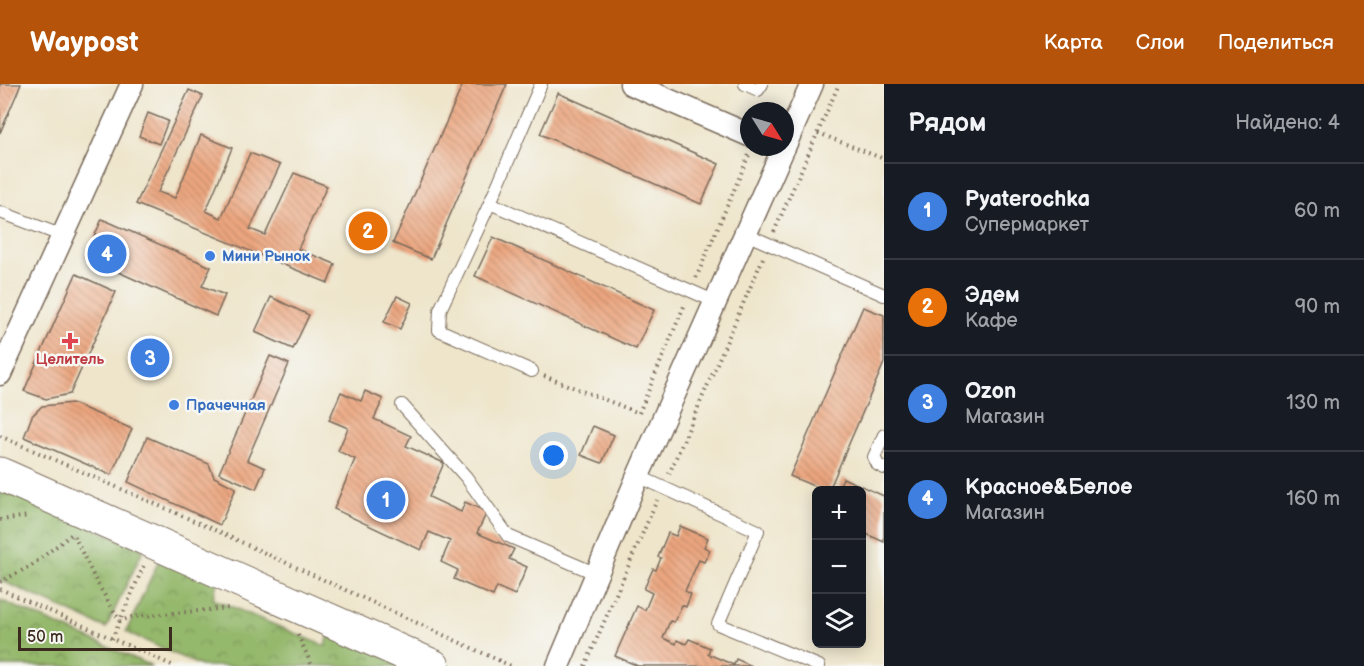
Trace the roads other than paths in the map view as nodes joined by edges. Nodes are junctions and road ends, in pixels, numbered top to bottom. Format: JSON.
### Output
{"nodes":[{"id":1,"x":132,"y":84,"type":"edge"},
{"id":2,"x":541,"y":84,"type":"edge"},
{"id":3,"x":631,"y":84,"type":"edge"},
{"id":4,"x":745,"y":84,"type":"edge"},
{"id":5,"x":762,"y":84,"type":"edge"},
{"id":6,"x":812,"y":84,"type":"edge"},
{"id":7,"x":794,"y":123,"type":"edge"},
{"id":8,"x":740,"y":131,"type":"edge"},
{"id":9,"x":779,"y":156,"type":"edge"},
{"id":10,"x":490,"y":203,"type":"junction"},
{"id":11,"x":0,"y":212,"type":"edge"},
{"id":12,"x":746,"y":234,"type":"junction"},
{"id":13,"x":63,"y":236,"type":"junction"},
{"id":14,"x":884,"y":295,"type":"edge"},
{"id":15,"x":716,"y":302,"type":"junction"},
{"id":16,"x":532,"y":371,"type":"road end"},
{"id":17,"x":0,"y":374,"type":"edge"},
{"id":18,"x":402,"y":405,"type":"dead end"},
{"id":19,"x":884,"y":435,"type":"edge"},
{"id":20,"x":884,"y":468,"type":"edge"},
{"id":21,"x":0,"y":474,"type":"edge"},
{"id":22,"x":638,"y":476,"type":"junction"},
{"id":23,"x":597,"y":574,"type":"junction"},
{"id":24,"x":433,"y":666,"type":"edge"},
{"id":25,"x":558,"y":666,"type":"edge"},
{"id":26,"x":819,"y":666,"type":"edge"}],
"edges":[{"from":1,"to":13,"type":"street"},
{"from":2,"to":10,"type":"lane"},
{"from":3,"to":8,"type":"street"},
{"from":4,"to":5,"type":"lane"},
{"from":6,"to":7,"type":"street"},
{"from":9,"to":12,"type":"street"},
{"from":10,"to":15,"type":"lane"},
{"from":10,"to":16,"type":"lane"},
{"from":11,"to":13,"type":"lane"},
{"from":12,"to":14,"type":"lane"},
{"from":12,"to":15,"type":"street"},
{"from":13,"to":17,"type":"street"},
{"from":15,"to":22,"type":"street"},
{"from":18,"to":23,"type":"lane"},
{"from":19,"to":20,"type":"lane"},
{"from":21,"to":24,"type":"street"},
{"from":22,"to":23,"type":"street"},
{"from":22,"to":26,"type":"lane"},
{"from":23,"to":25,"type":"street"}]}
